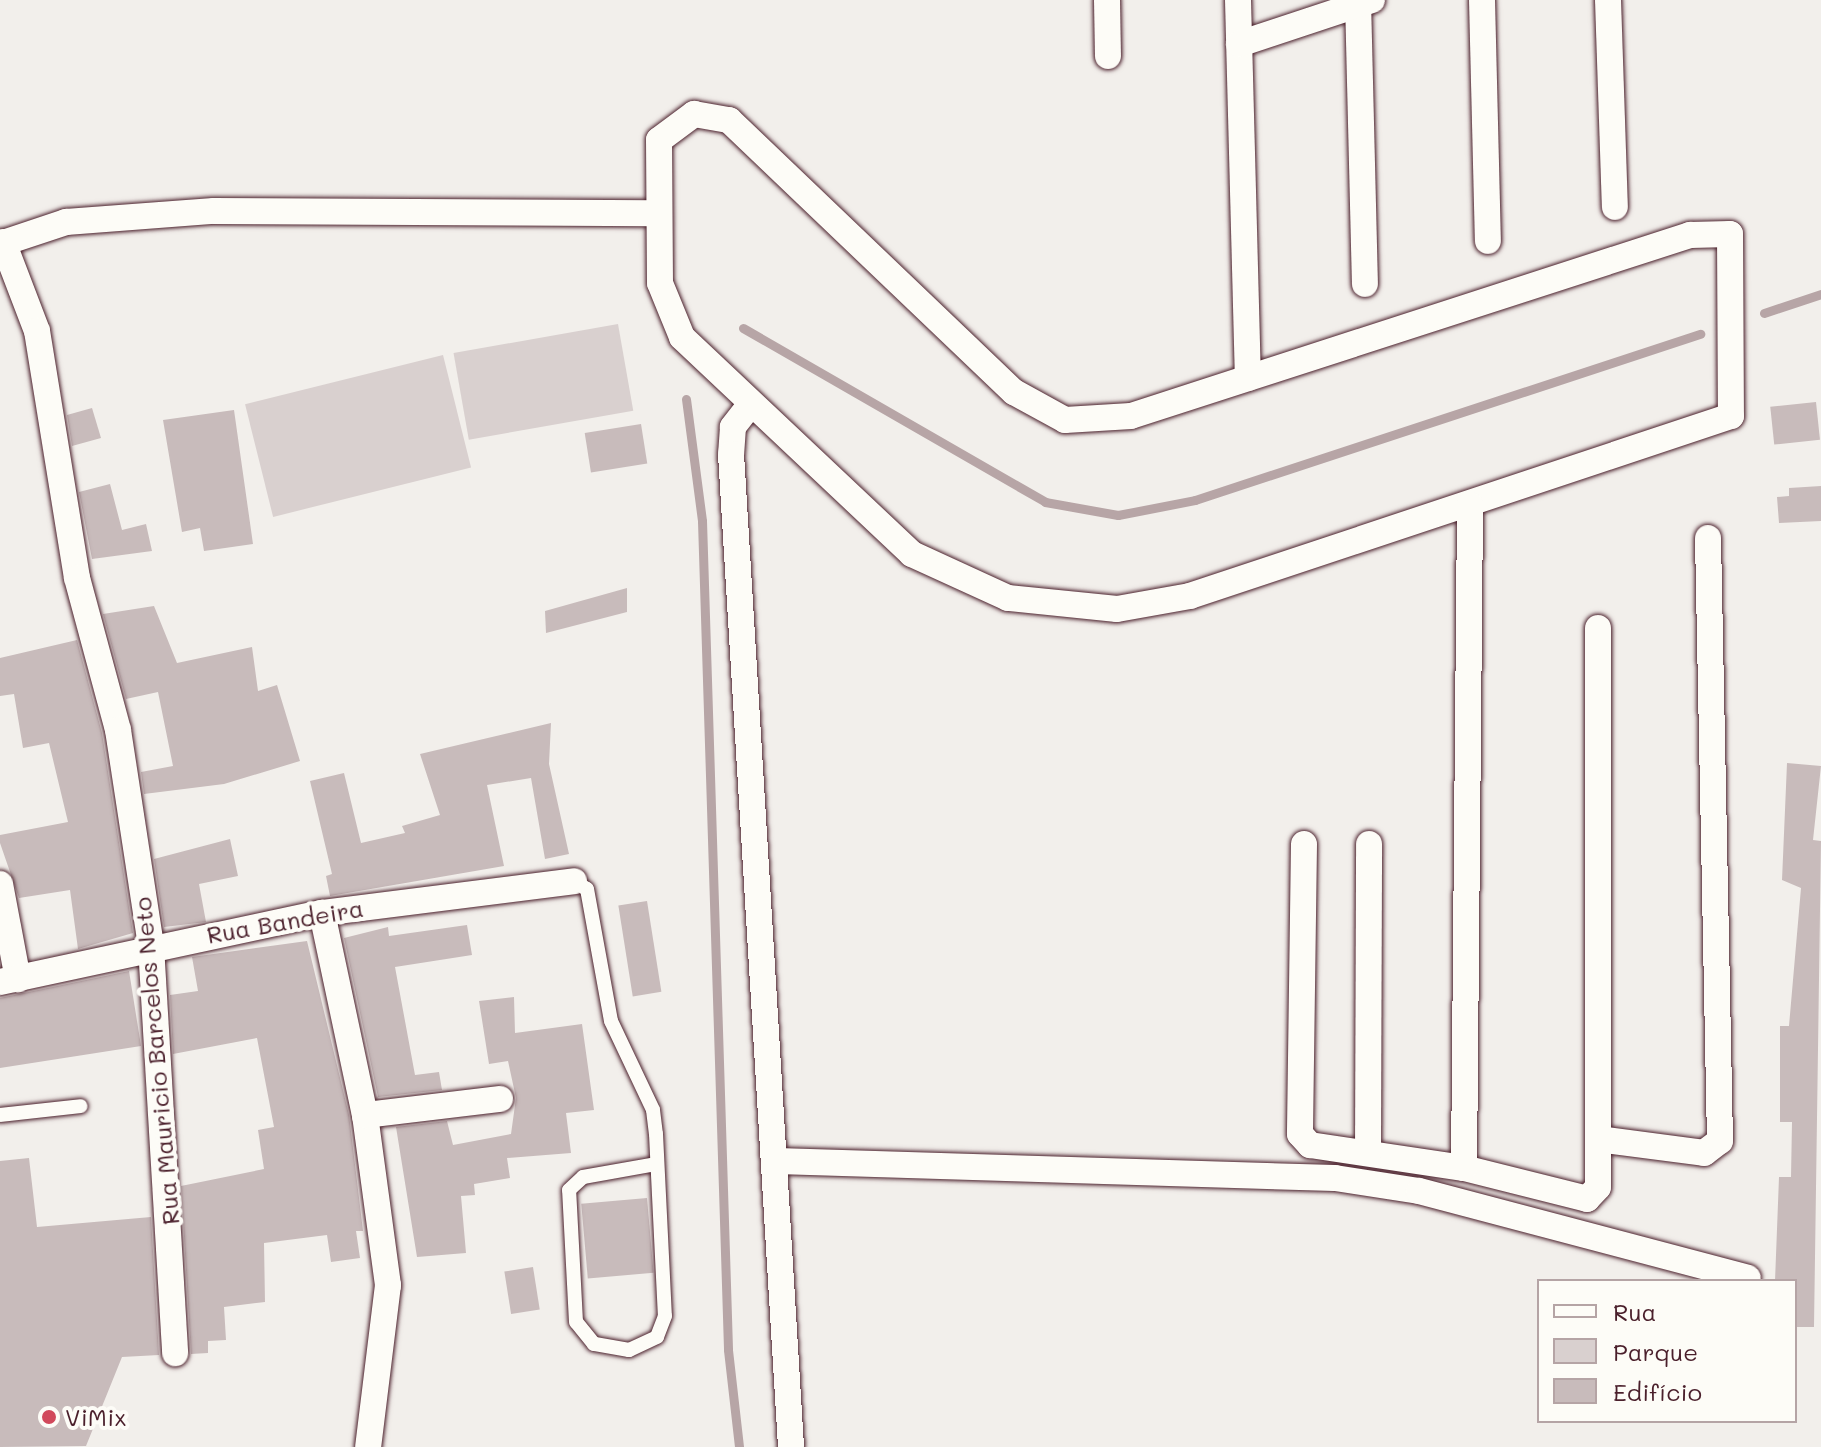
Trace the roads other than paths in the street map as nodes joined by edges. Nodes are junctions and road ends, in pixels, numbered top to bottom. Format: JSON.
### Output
{"nodes":[{"id":1,"x":1107,"y":0,"type":"edge"},
{"id":2,"x":1238,"y":0,"type":"edge"},
{"id":3,"x":1482,"y":0,"type":"edge"},
{"id":4,"x":1608,"y":0,"type":"edge"},
{"id":5,"x":1363,"y":2,"type":"edge"},
{"id":6,"x":1239,"y":44,"type":"junction"},
{"id":7,"x":1108,"y":56,"type":"dead end"},
{"id":8,"x":1615,"y":207,"type":"dead end"},
{"id":9,"x":655,"y":213,"type":"junction"},
{"id":10,"x":1488,"y":241,"type":"dead end"},
{"id":11,"x":2,"y":243,"type":"edge"},
{"id":12,"x":1365,"y":284,"type":"dead end"},
{"id":13,"x":1248,"y":378,"type":"junction"},
{"id":14,"x":750,"y":405,"type":"junction"},
{"id":15,"x":1470,"y":505,"type":"junction"},
{"id":16,"x":1708,"y":538,"type":"dead end"},
{"id":17,"x":1598,"y":628,"type":"dead end"},
{"id":18,"x":1304,"y":844,"type":"dead end"},
{"id":19,"x":1369,"y":844,"type":"dead end"},
{"id":20,"x":574,"y":881,"type":"joint"},
{"id":21,"x":0,"y":884,"type":"edge"},
{"id":22,"x":322,"y":913,"type":"junction"},
{"id":23,"x":151,"y":946,"type":"junction"},
{"id":24,"x":9,"y":981,"type":"edge"},
{"id":25,"x":500,"y":1099,"type":"dead end"},
{"id":26,"x":81,"y":1106,"type":"dead end"},
{"id":27,"x":0,"y":1115,"type":"edge"},
{"id":28,"x":365,"y":1115,"type":"junction"},
{"id":29,"x":1598,"y":1139,"type":"junction"},
{"id":30,"x":1368,"y":1153,"type":"junction"},
{"id":31,"x":777,"y":1161,"type":"junction"},
{"id":32,"x":657,"y":1164,"type":"junction"},
{"id":33,"x":1464,"y":1168,"type":"junction"},
{"id":34,"x":1748,"y":1278,"type":"dead end"},
{"id":35,"x":175,"y":1353,"type":"dead end"},
{"id":36,"x":368,"y":1447,"type":"edge"},
{"id":37,"x":791,"y":1447,"type":"edge"}],
"edges":[{"from":1,"to":7,"type":"street"},
{"from":2,"to":6,"type":"street"},
{"from":3,"to":10,"type":"street"},
{"from":4,"to":8,"type":"street"},
{"from":5,"to":6,"type":"street"},
{"from":5,"to":12,"type":"street"},
{"from":6,"to":13,"type":"street"},
{"from":9,"to":11,"type":"street"},
{"from":9,"to":13,"type":"street"},
{"from":9,"to":14,"type":"street"},
{"from":11,"to":23,"type":"street","name":"Rua Mauricio Barcelos Neto"},
{"from":13,"to":15,"type":"street"},
{"from":14,"to":15,"type":"street"},
{"from":14,"to":31,"type":"street"},
{"from":15,"to":33,"type":"street"},
{"from":16,"to":29,"type":"street"},
{"from":17,"to":29,"type":"street"},
{"from":18,"to":30,"type":"street"},
{"from":19,"to":30,"type":"street"},
{"from":20,"to":22,"type":"street","name":"Rua Bandeira"},
{"from":20,"to":32,"type":"lane"},
{"from":21,"to":24,"type":"street"},
{"from":22,"to":23,"type":"street","name":"Rua Bandeira"},
{"from":22,"to":28,"type":"street"},
{"from":23,"to":24,"type":"street","name":"Rua Bandeira"},
{"from":23,"to":35,"type":"street","name":"Rua Mauricio Barcelos Neto"},
{"from":25,"to":28,"type":"street"},
{"from":26,"to":27,"type":"lane"},
{"from":28,"to":36,"type":"street"},
{"from":29,"to":33,"type":"street"},
{"from":30,"to":33,"type":"street"},
{"from":31,"to":34,"type":"street"},
{"from":31,"to":37,"type":"street"},
{"from":32,"to":32,"type":"lane"}]}
